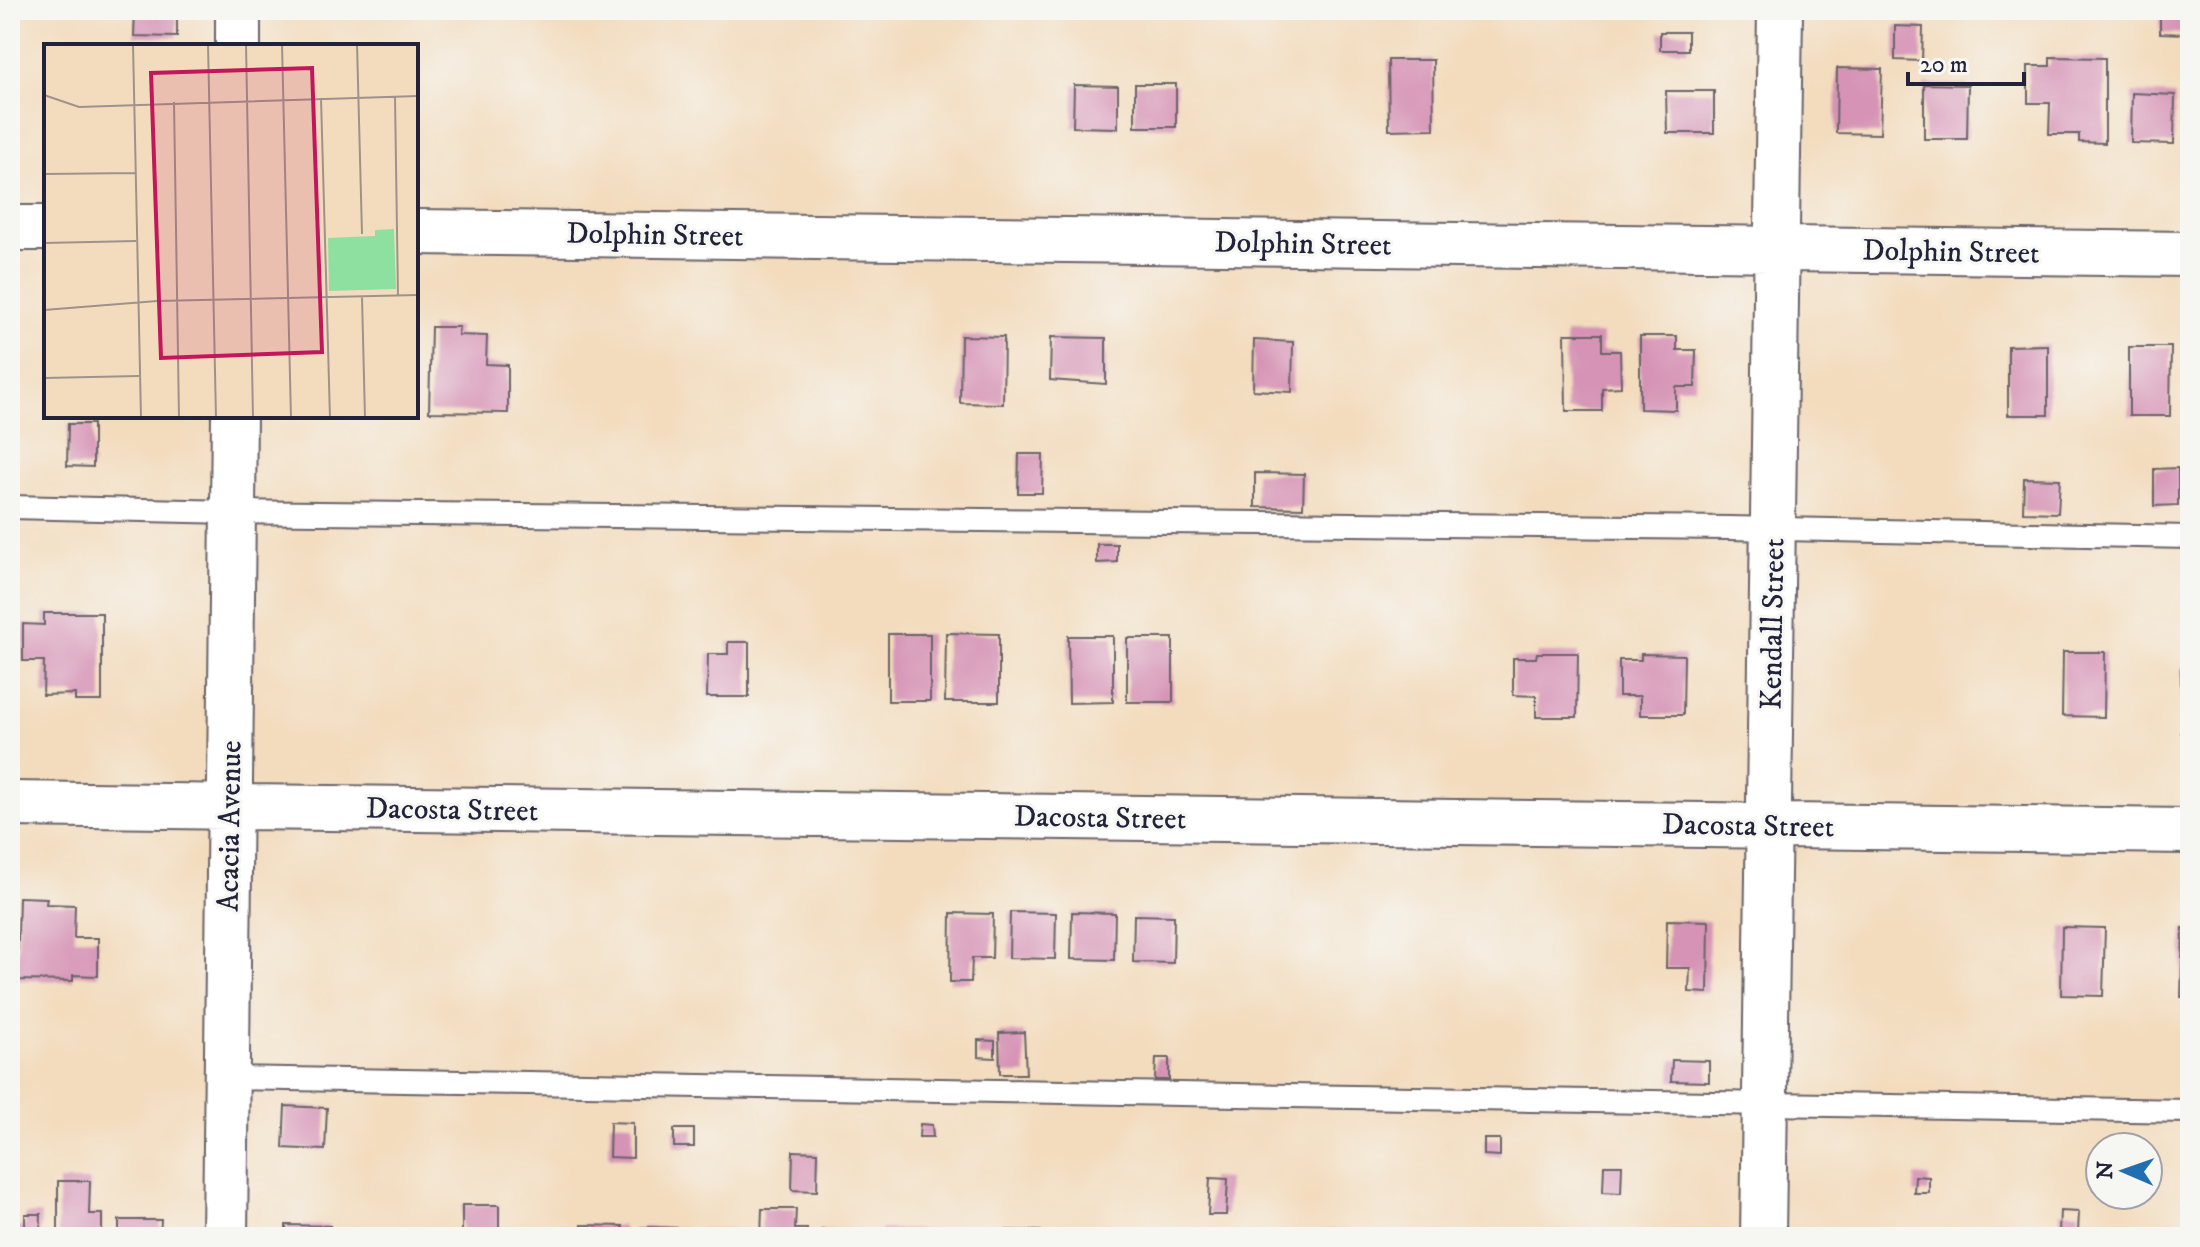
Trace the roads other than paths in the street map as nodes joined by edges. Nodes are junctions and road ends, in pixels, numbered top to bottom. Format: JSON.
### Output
{"nodes":[{"id":1,"x":238,"y":10,"type":"edge"},
{"id":2,"x":1780,"y":10,"type":"edge"},
{"id":3,"x":238,"y":44,"type":"edge"},
{"id":4,"x":10,"y":228,"type":"edge"},
{"id":5,"x":44,"y":228,"type":"edge"},
{"id":6,"x":418,"y":232,"type":"edge"},
{"id":7,"x":1776,"y":249,"type":"junction"},
{"id":8,"x":2190,"y":254,"type":"edge"},
{"id":9,"x":234,"y":418,"type":"edge"},
{"id":10,"x":10,"y":507,"type":"edge"},
{"id":11,"x":233,"y":512,"type":"junction"},
{"id":12,"x":1773,"y":529,"type":"junction"},
{"id":13,"x":2190,"y":537,"type":"edge"},
{"id":14,"x":10,"y":804,"type":"edge"},
{"id":15,"x":229,"y":807,"type":"junction"},
{"id":16,"x":1769,"y":825,"type":"junction"},
{"id":17,"x":2190,"y":831,"type":"edge"},
{"id":18,"x":227,"y":1078,"type":"junction"},
{"id":19,"x":1765,"y":1103,"type":"junction"},
{"id":20,"x":2190,"y":1111,"type":"edge"},
{"id":21,"x":225,"y":1237,"type":"edge"},
{"id":22,"x":1763,"y":1237,"type":"edge"}],
"edges":[{"from":1,"to":3,"type":"street"},
{"from":2,"to":7,"type":"street","name":"Kendall Street"},
{"from":4,"to":5,"type":"street"},
{"from":6,"to":7,"type":"street","name":"Dolphin Street"},
{"from":7,"to":8,"type":"street","name":"Dolphin Street"},
{"from":7,"to":12,"type":"street","name":"Kendall Street"},
{"from":9,"to":11,"type":"street","name":"Acacia Avenue"},
{"from":10,"to":11,"type":"lane"},
{"from":11,"to":12,"type":"lane"},
{"from":11,"to":15,"type":"street","name":"Acacia Avenue"},
{"from":12,"to":13,"type":"lane"},
{"from":12,"to":16,"type":"street","name":"Kendall Street"},
{"from":14,"to":15,"type":"street","name":"Dacosta Street"},
{"from":15,"to":16,"type":"street","name":"Dacosta Street"},
{"from":15,"to":18,"type":"street","name":"Acacia Avenue"},
{"from":16,"to":17,"type":"street","name":"Dacosta Street"},
{"from":16,"to":19,"type":"street","name":"Kendall Street"},
{"from":18,"to":19,"type":"lane"},
{"from":18,"to":21,"type":"street","name":"Acacia Avenue"},
{"from":19,"to":20,"type":"lane"},
{"from":19,"to":22,"type":"street","name":"Kendall Street"}]}
